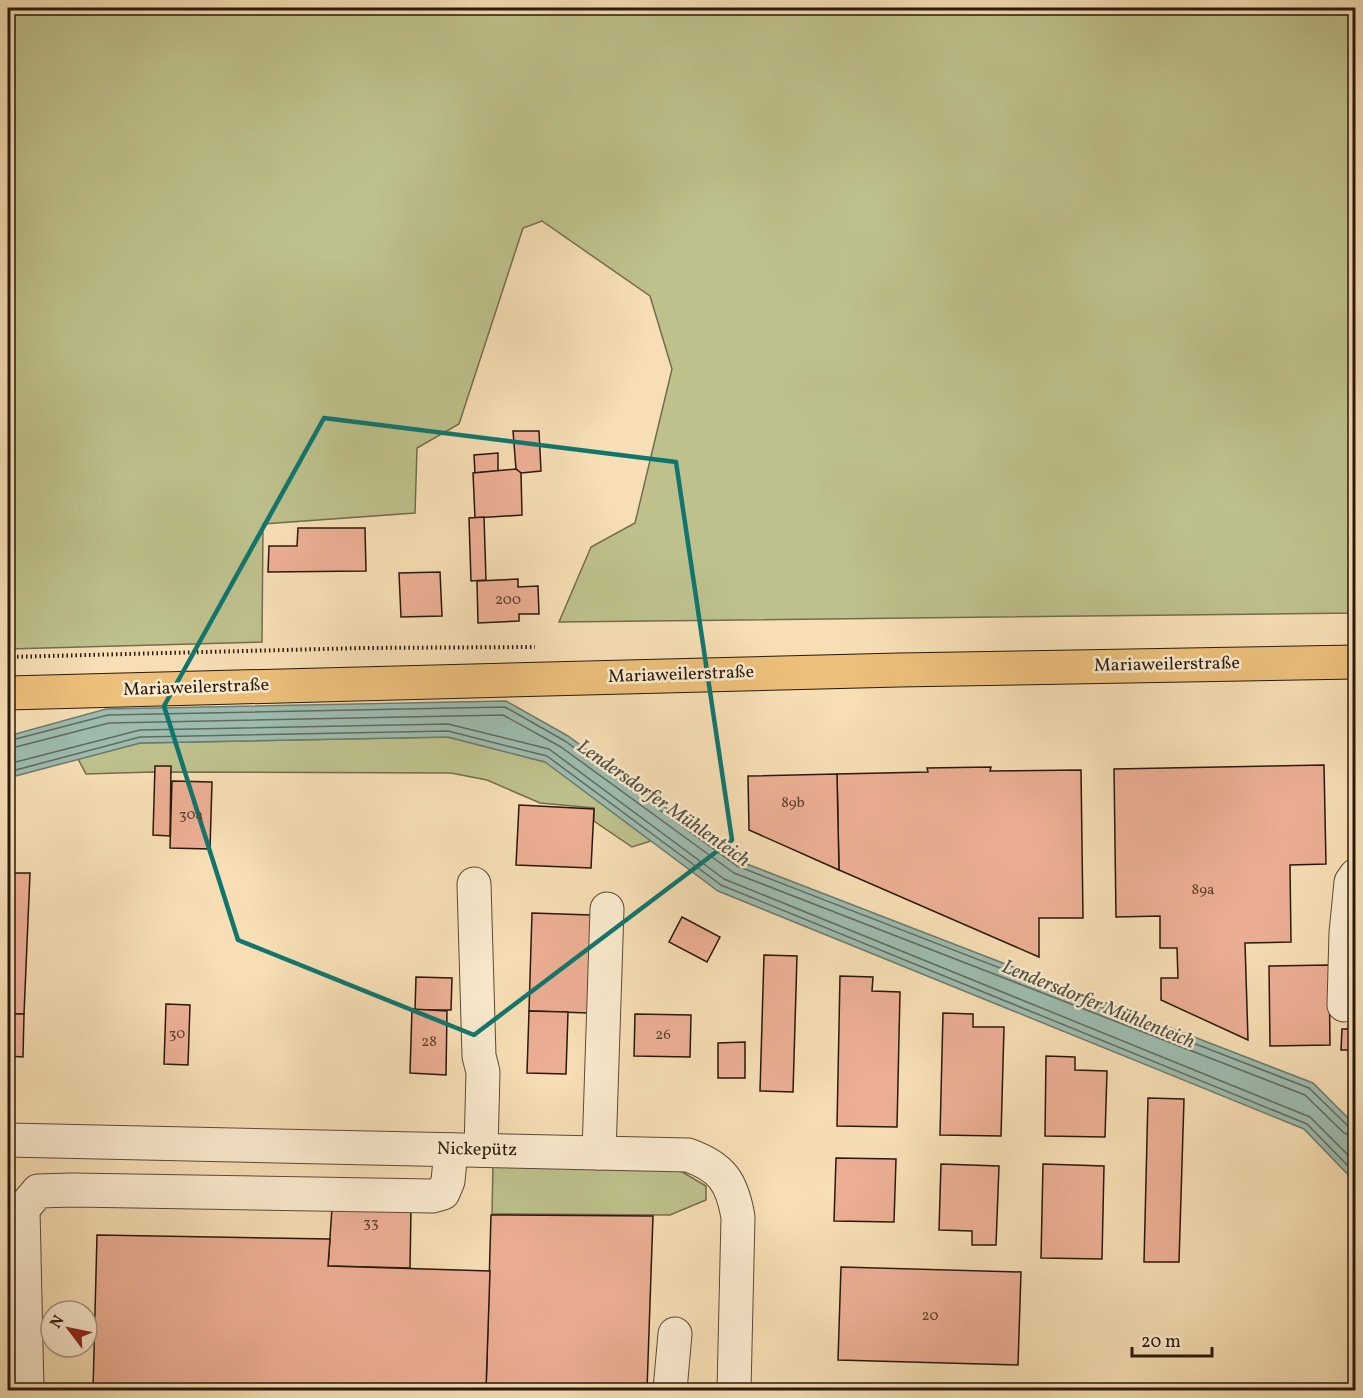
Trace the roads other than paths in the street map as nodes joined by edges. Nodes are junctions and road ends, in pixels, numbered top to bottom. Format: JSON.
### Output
{"nodes":[{"id":1,"x":1356,"y":662,"type":"edge"},
{"id":2,"x":8,"y":693,"type":"edge"},
{"id":3,"x":1356,"y":875,"type":"edge"},
{"id":4,"x":474,"y":884,"type":"dead end"},
{"id":5,"x":607,"y":909,"type":"dead end"},
{"id":6,"x":1344,"y":1005,"type":"dead end"},
{"id":7,"x":8,"y":1140,"type":"edge"},
{"id":8,"x":74,"y":1142,"type":"junction"},
{"id":9,"x":466,"y":1150,"type":"junction"},
{"id":10,"x":599,"y":1153,"type":"junction"},
{"id":11,"x":73,"y":1190,"type":"junction"},
{"id":12,"x":675,"y":1334,"type":"dead end"},
{"id":13,"x":27,"y":1390,"type":"edge"},
{"id":14,"x":670,"y":1390,"type":"edge"},
{"id":15,"x":734,"y":1390,"type":"edge"}],
"edges":[{"from":1,"to":2,"type":"main road","name":"Mariaweilerstraße"},
{"from":3,"to":6,"type":"street"},
{"from":4,"to":9,"type":"street"},
{"from":5,"to":10,"type":"street"},
{"from":7,"to":8,"type":"street","name":"Nickepütz"},
{"from":8,"to":9,"type":"street","name":"Nickepütz"},
{"from":8,"to":11,"type":"street"},
{"from":9,"to":10,"type":"street","name":"Nickepütz"},
{"from":9,"to":11,"type":"street"},
{"from":10,"to":15,"type":"street","name":"Nickepütz"},
{"from":11,"to":13,"type":"street"},
{"from":12,"to":14,"type":"street"}]}
